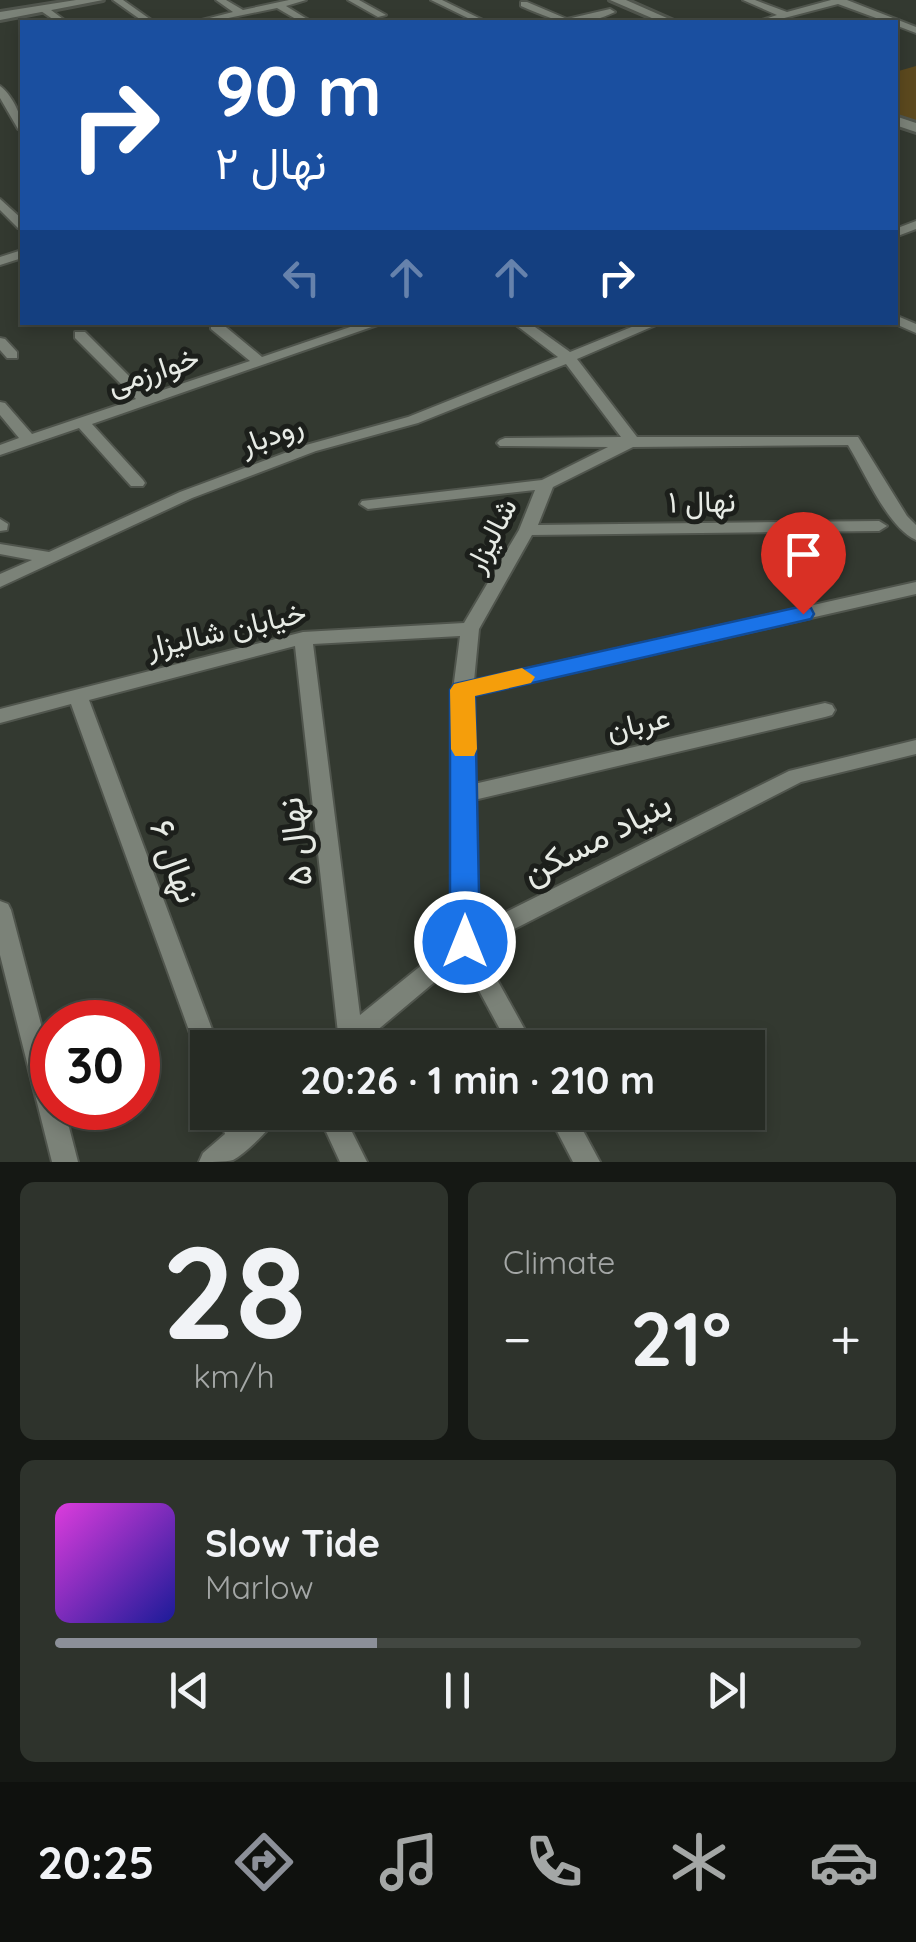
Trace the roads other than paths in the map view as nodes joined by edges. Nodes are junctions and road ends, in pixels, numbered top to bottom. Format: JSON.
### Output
{"nodes":[{"id":1,"x":98,"y":0,"type":"edge"},
{"id":2,"x":117,"y":0,"type":"edge"},
{"id":3,"x":220,"y":0,"type":"edge"},
{"id":4,"x":352,"y":0,"type":"edge"},
{"id":5,"x":435,"y":0,"type":"edge"},
{"id":6,"x":747,"y":0,"type":"edge"},
{"id":7,"x":839,"y":0,"type":"edge"},
{"id":8,"x":294,"y":1,"type":"edge"},
{"id":9,"x":524,"y":4,"type":"dead end"},
{"id":10,"x":278,"y":5,"type":"junction"},
{"id":11,"x":613,"y":6,"type":"edge"},
{"id":12,"x":44,"y":9,"type":"junction"},
{"id":13,"x":242,"y":13,"type":"junction"},
{"id":14,"x":381,"y":15,"type":"dead end"},
{"id":15,"x":0,"y":16,"type":"edge"},
{"id":16,"x":786,"y":16,"type":"junction"},
{"id":17,"x":59,"y":20,"type":"edge"},
{"id":18,"x":146,"y":20,"type":"edge"},
{"id":19,"x":212,"y":20,"type":"edge"},
{"id":20,"x":304,"y":20,"type":"edge"},
{"id":21,"x":477,"y":20,"type":"edge"},
{"id":22,"x":561,"y":20,"type":"edge"},
{"id":23,"x":572,"y":20,"type":"edge"},
{"id":24,"x":663,"y":20,"type":"edge"},
{"id":25,"x":769,"y":20,"type":"edge"},
{"id":26,"x":889,"y":20,"type":"edge"},
{"id":27,"x":0,"y":89,"type":"edge"},
{"id":28,"x":20,"y":123,"type":"edge"},
{"id":29,"x":0,"y":203,"type":"edge"},
{"id":30,"x":20,"y":223,"type":"edge"},
{"id":31,"x":371,"y":325,"type":"edge"},
{"id":32,"x":522,"y":325,"type":"edge"},
{"id":33,"x":649,"y":325,"type":"edge"},
{"id":34,"x":216,"y":326,"type":"dead end"},
{"id":35,"x":80,"y":334,"type":"dead end"},
{"id":36,"x":0,"y":342,"type":"edge"},
{"id":37,"x":12,"y":355,"type":"dead end"},
{"id":38,"x":567,"y":356,"type":"junction"},
{"id":39,"x":261,"y":362,"type":"junction"},
{"id":40,"x":146,"y":401,"type":"junction"},
{"id":41,"x":0,"y":406,"type":"edge"},
{"id":42,"x":82,"y":422,"type":"junction"},
{"id":43,"x":30,"y":440,"type":"junction"},
{"id":44,"x":632,"y":441,"type":"junction"},
{"id":45,"x":505,"y":443,"type":"dead end"},
{"id":46,"x":0,"y":450,"type":"edge"},
{"id":47,"x":137,"y":484,"type":"dead end"},
{"id":48,"x":546,"y":484,"type":"junction"},
{"id":49,"x":368,"y":504,"type":"dead end"},
{"id":50,"x":878,"y":526,"type":"dead end"},
{"id":51,"x":527,"y":530,"type":"junction"},
{"id":52,"x":916,"y":536,"type":"edge"},
{"id":53,"x":0,"y":549,"type":"edge"},
{"id":54,"x":51,"y":557,"type":"junction"},
{"id":55,"x":0,"y":581,"type":"edge"},
{"id":56,"x":916,"y":588,"type":"edge"},
{"id":57,"x":470,"y":629,"type":"junction"},
{"id":58,"x":303,"y":638,"type":"junction"},
{"id":59,"x":462,"y":690,"type":"junction"},
{"id":60,"x":78,"y":696,"type":"junction"},
{"id":61,"x":825,"y":710,"type":"dead end"},
{"id":62,"x":0,"y":716,"type":"edge"},
{"id":63,"x":916,"y":746,"type":"edge"},
{"id":64,"x":466,"y":794,"type":"junction"},
{"id":65,"x":0,"y":910,"type":"edge"},
{"id":66,"x":465,"y":942,"type":"junction"},
{"id":67,"x":201,"y":1030,"type":"edge"},
{"id":68,"x":343,"y":1030,"type":"edge"},
{"id":69,"x":359,"y":1030,"type":"edge"},
{"id":70,"x":513,"y":1030,"type":"edge"},
{"id":71,"x":236,"y":1130,"type":"edge"},
{"id":72,"x":250,"y":1130,"type":"edge"},
{"id":73,"x":338,"y":1130,"type":"edge"},
{"id":74,"x":569,"y":1130,"type":"edge"},
{"id":75,"x":240,"y":1140,"type":"junction"},
{"id":76,"x":65,"y":1162,"type":"edge"},
{"id":77,"x":212,"y":1162,"type":"edge"},
{"id":78,"x":354,"y":1162,"type":"edge"},
{"id":79,"x":587,"y":1162,"type":"edge"}],
"edges":[{"from":1,"to":12,"type":"street"},
{"from":2,"to":18,"type":"street"},
{"from":3,"to":13,"type":"street"},
{"from":4,"to":14,"type":"street"},
{"from":5,"to":21,"type":"street"},
{"from":6,"to":16,"type":"street"},
{"from":7,"to":16,"type":"street"},
{"from":7,"to":26,"type":"street"},
{"from":8,"to":10,"type":"street"},
{"from":9,"to":22,"type":"street"},
{"from":10,"to":13,"type":"street"},
{"from":10,"to":20,"type":"street"},
{"from":11,"to":23,"type":"street"},
{"from":11,"to":24,"type":"street"},
{"from":12,"to":15,"type":"street"},
{"from":12,"to":17,"type":"street"},
{"from":13,"to":19,"type":"street"},
{"from":16,"to":25,"type":"street"},
{"from":27,"to":28,"type":"street"},
{"from":29,"to":30,"type":"street"},
{"from":31,"to":39,"type":"street","name":"خوارزمی"},
{"from":32,"to":38,"type":"street"},
{"from":33,"to":38,"type":"street","name":"رودبار"},
{"from":34,"to":39,"type":"street"},
{"from":35,"to":40,"type":"street"},
{"from":36,"to":37,"type":"street"},
{"from":38,"to":44,"type":"street"},
{"from":38,"to":54,"type":"street","name":"رودبار"},
{"from":39,"to":40,"type":"street","name":"خوارزمی"},
{"from":40,"to":42,"type":"street","name":"خوارزمی"},
{"from":41,"to":43,"type":"street"},
{"from":42,"to":43,"type":"street","name":"خوارزمی"},
{"from":42,"to":47,"type":"street"},
{"from":43,"to":46,"type":"street","name":"خوارزمی"},
{"from":44,"to":45,"type":"street"},
{"from":44,"to":48,"type":"street","name":"شالیزار"},
{"from":44,"to":52,"type":"street"},
{"from":48,"to":49,"type":"street"},
{"from":48,"to":51,"type":"street","name":"شالیزار"},
{"from":50,"to":51,"type":"street","name":"نهال ۱"},
{"from":51,"to":57,"type":"street","name":"شالیزار"},
{"from":53,"to":54,"type":"street"},
{"from":54,"to":55,"type":"street","name":"رودبار"},
{"from":56,"to":59,"type":"street"},
{"from":57,"to":58,"type":"street","name":"خیابان شالیزار"},
{"from":57,"to":59,"type":"street"},
{"from":58,"to":60,"type":"street","name":"خیابان شالیزار"},
{"from":58,"to":68,"type":"street","name":"نهال ۵"},
{"from":59,"to":64,"type":"street"},
{"from":60,"to":62,"type":"street","name":"خیابان شالیزار"},
{"from":60,"to":67,"type":"street","name":"نهال ۶"},
{"from":61,"to":64,"type":"street","name":"عربان"},
{"from":63,"to":66,"type":"street","name":"بنیاد مسکن"},
{"from":64,"to":66,"type":"street"},
{"from":65,"to":76,"type":"street"},
{"from":66,"to":69,"type":"street","name":"بنیاد مسکن"},
{"from":66,"to":70,"type":"street"},
{"from":71,"to":75,"type":"street"},
{"from":72,"to":75,"type":"street"},
{"from":73,"to":78,"type":"street"},
{"from":74,"to":79,"type":"street"},
{"from":75,"to":77,"type":"street"}]}
